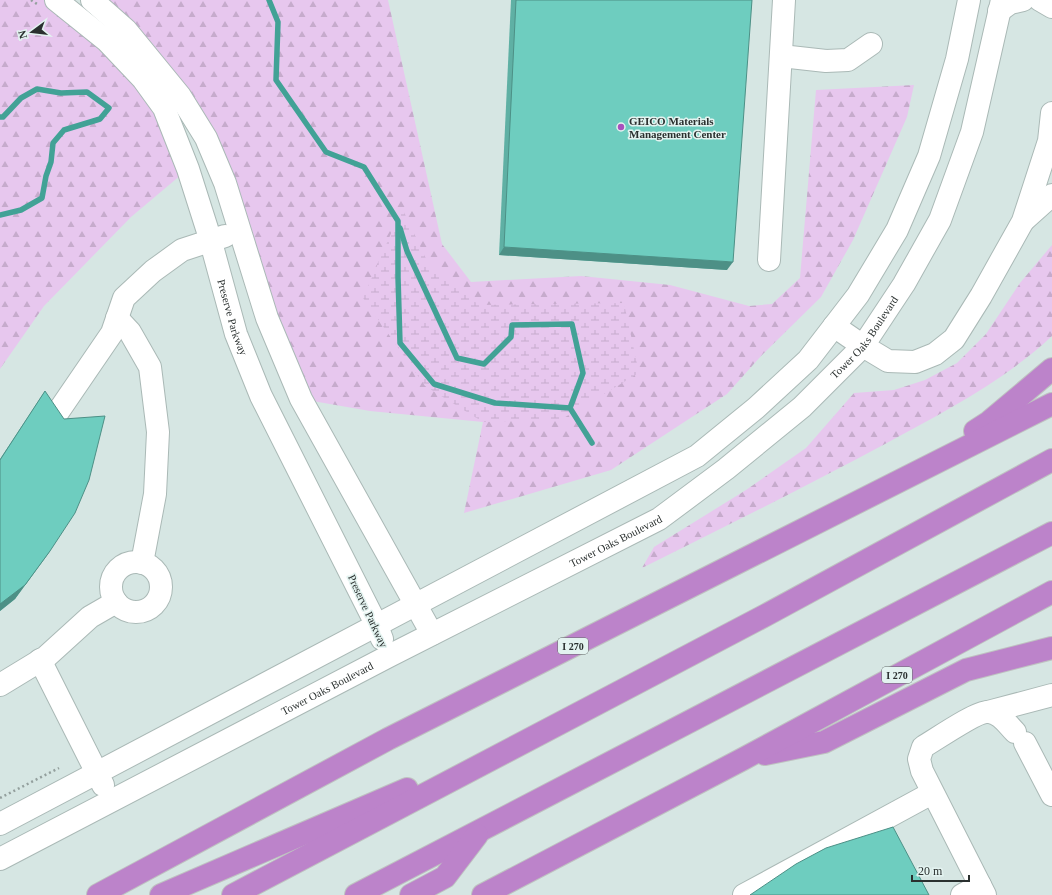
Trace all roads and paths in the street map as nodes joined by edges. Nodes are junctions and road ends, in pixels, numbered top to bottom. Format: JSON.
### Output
{"nodes":[{"id":1,"x":56,"y":0,"type":"edge"},
{"id":2,"x":92,"y":0,"type":"edge"},
{"id":3,"x":784,"y":0,"type":"edge"},
{"id":4,"x":969,"y":0,"type":"edge"},
{"id":5,"x":1023,"y":0,"type":"edge"},
{"id":6,"x":1040,"y":0,"type":"edge"},
{"id":7,"x":1000,"y":6,"type":"edge"},
{"id":8,"x":1052,"y":7,"type":"edge"},
{"id":9,"x":871,"y":44,"type":"dead end"},
{"id":10,"x":781,"y":56,"type":"junction"},
{"id":11,"x":1052,"y":113,"type":"edge"},
{"id":12,"x":1052,"y":195,"type":"edge"},
{"id":13,"x":1023,"y":221,"type":"junction"},
{"id":14,"x":239,"y":233,"type":"junction"},
{"id":15,"x":210,"y":240,"type":"junction"},
{"id":16,"x":769,"y":260,"type":"dead end"},
{"id":17,"x":117,"y":318,"type":"junction"},
{"id":18,"x":834,"y":326,"type":"junction"},
{"id":19,"x":862,"y":346,"type":"junction"},
{"id":20,"x":1052,"y":369,"type":"edge"},
{"id":21,"x":1052,"y":404,"type":"edge"},
{"id":22,"x":58,"y":412,"type":"edge"},
{"id":23,"x":1052,"y":460,"type":"edge"},
{"id":24,"x":866,"y":499,"type":"junction"},
{"id":25,"x":1052,"y":533,"type":"edge"},
{"id":26,"x":142,"y":563,"type":"junction"},
{"id":27,"x":1052,"y":592,"type":"edge"},
{"id":28,"x":116,"y":602,"type":"junction"},
{"id":29,"x":416,"y":605,"type":"junction"},
{"id":30,"x":377,"y":626,"type":"junction"},
{"id":31,"x":432,"y":634,"type":"junction"},
{"id":32,"x":1052,"y":648,"type":"edge"},
{"id":33,"x":388,"y":656,"type":"junction"},
{"id":34,"x":40,"y":660,"type":"junction"},
{"id":35,"x":0,"y":685,"type":"edge"},
{"id":36,"x":1052,"y":695,"type":"edge"},
{"id":37,"x":988,"y":712,"type":"junction"},
{"id":38,"x":564,"y":721,"type":"junction"},
{"id":39,"x":743,"y":759,"type":"junction"},
{"id":40,"x":60,"y":767,"type":"dead end"},
{"id":41,"x":97,"y":773,"type":"junction"},
{"id":42,"x":932,"y":793,"type":"junction"},
{"id":43,"x":1052,"y":795,"type":"edge"},
{"id":44,"x":0,"y":798,"type":"edge"},
{"id":45,"x":111,"y":801,"type":"junction"},
{"id":46,"x":0,"y":824,"type":"edge"},
{"id":47,"x":481,"y":830,"type":"junction"},
{"id":48,"x":0,"y":859,"type":"edge"},
{"id":49,"x":976,"y":892,"type":"edge"},
{"id":50,"x":98,"y":895,"type":"edge"},
{"id":51,"x":161,"y":895,"type":"edge"},
{"id":52,"x":233,"y":895,"type":"edge"},
{"id":53,"x":356,"y":895,"type":"edge"},
{"id":54,"x":411,"y":895,"type":"edge"},
{"id":55,"x":483,"y":895,"type":"edge"},
{"id":56,"x":744,"y":895,"type":"edge"}],
"edges":[{"from":1,"to":15,"type":"street","name":"Preserve Parkway"},
{"from":2,"to":14,"type":"street"},
{"from":3,"to":10,"type":"street"},
{"from":4,"to":18,"type":"street"},
{"from":5,"to":7,"type":"street"},
{"from":6,"to":8,"type":"street"},
{"from":7,"to":19,"type":"street","name":"Tower Oaks Boulevard"},
{"from":9,"to":10,"type":"street"},
{"from":10,"to":16,"type":"street"},
{"from":11,"to":13,"type":"street"},
{"from":12,"to":13,"type":"street"},
{"from":13,"to":19,"type":"street"},
{"from":14,"to":15,"type":"street"},
{"from":14,"to":29,"type":"street"},
{"from":15,"to":17,"type":"street"},
{"from":15,"to":30,"type":"street","name":"Preserve Parkway"},
{"from":17,"to":22,"type":"street"},
{"from":17,"to":26,"type":"street"},
{"from":18,"to":19,"type":"street"},
{"from":18,"to":29,"type":"street"},
{"from":19,"to":31,"type":"street","name":"Tower Oaks Boulevard"},
{"from":20,"to":24,"type":"highway"},
{"from":21,"to":24,"type":"highway","number":"I 270"},
{"from":23,"to":38,"type":"highway"},
{"from":24,"to":50,"type":"highway","number":"I 270"},
{"from":25,"to":47,"type":"highway"},
{"from":26,"to":28,"type":"street"},
{"from":26,"to":28,"type":"street"},
{"from":27,"to":39,"type":"highway","number":"I 270"},
{"from":28,"to":34,"type":"street"},
{"from":29,"to":30,"type":"street"},
{"from":29,"to":31,"type":"street"},
{"from":30,"to":33,"type":"street","name":"Preserve Parkway"},
{"from":30,"to":41,"type":"street"},
{"from":31,"to":33,"type":"street","name":"Tower Oaks Boulevard"},
{"from":32,"to":39,"type":"highway"},
{"from":33,"to":45,"type":"street","name":"Tower Oaks Boulevard"},
{"from":34,"to":35,"type":"street"},
{"from":34,"to":41,"type":"street"},
{"from":36,"to":37,"type":"street"},
{"from":37,"to":42,"type":"street"},
{"from":37,"to":43,"type":"street"},
{"from":38,"to":51,"type":"highway"},
{"from":38,"to":52,"type":"highway"},
{"from":39,"to":55,"type":"highway","number":"I 270"},
{"from":40,"to":44,"type":"path"},
{"from":41,"to":45,"type":"street"},
{"from":41,"to":46,"type":"street"},
{"from":42,"to":49,"type":"street"},
{"from":42,"to":56,"type":"street"},
{"from":45,"to":48,"type":"street","name":"Tower Oaks Boulevard"},
{"from":47,"to":53,"type":"highway"},
{"from":47,"to":54,"type":"highway"}]}
